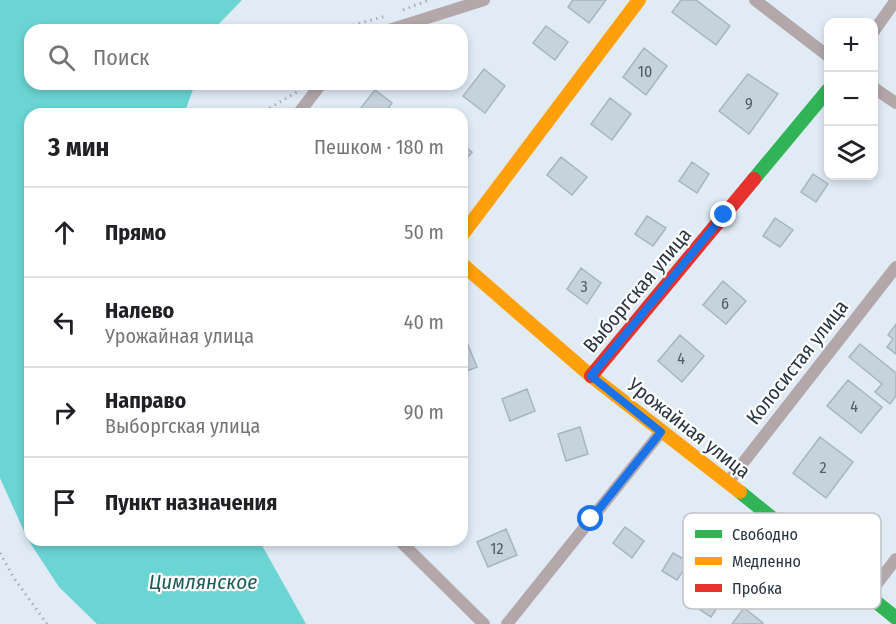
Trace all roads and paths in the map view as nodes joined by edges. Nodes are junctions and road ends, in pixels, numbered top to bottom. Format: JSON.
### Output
{"nodes":[{"id":1,"x":484,"y":0,"type":"edge"},
{"id":2,"x":639,"y":0,"type":"edge"},
{"id":3,"x":755,"y":0,"type":"edge"},
{"id":4,"x":896,"y":0,"type":"edge"},
{"id":5,"x":408,"y":24,"type":"edge"},
{"id":6,"x":878,"y":24,"type":"edge"},
{"id":7,"x":824,"y":53,"type":"edge"},
{"id":8,"x":298,"y":90,"type":"edge"},
{"id":9,"x":316,"y":90,"type":"edge"},
{"id":10,"x":878,"y":91,"type":"edge"},
{"id":11,"x":824,"y":95,"type":"edge"},
{"id":12,"x":896,"y":103,"type":"edge"},
{"id":13,"x":269,"y":108,"type":"edge"},
{"id":14,"x":303,"y":108,"type":"edge"},
{"id":15,"x":468,"y":227,"type":"edge"},
{"id":16,"x":896,"y":267,"type":"edge"},
{"id":17,"x":468,"y":269,"type":"edge"},
{"id":18,"x":591,"y":376,"type":"junction"},
{"id":19,"x":661,"y":432,"type":"junction"},
{"id":20,"x":728,"y":482,"type":"junction"},
{"id":21,"x":766,"y":513,"type":"edge"},
{"id":22,"x":405,"y":546,"type":"edge"},
{"id":23,"x":0,"y":553,"type":"edge"},
{"id":24,"x":896,"y":560,"type":"edge"},
{"id":25,"x":881,"y":579,"type":"edge"},
{"id":26,"x":881,"y":606,"type":"edge"},
{"id":27,"x":896,"y":618,"type":"edge"},
{"id":28,"x":47,"y":624,"type":"edge"},
{"id":29,"x":484,"y":624,"type":"edge"},
{"id":30,"x":507,"y":624,"type":"edge"}],
"edges":[{"from":1,"to":5,"type":"street"},
{"from":2,"to":15,"type":"street"},
{"from":3,"to":7,"type":"street"},
{"from":4,"to":6,"type":"street"},
{"from":8,"to":13,"type":"path"},
{"from":9,"to":14,"type":"street"},
{"from":10,"to":12,"type":"street"},
{"from":11,"to":18,"type":"street","name":"Выборгская улица"},
{"from":16,"to":20,"type":"street","name":"Колосистая улица"},
{"from":17,"to":18,"type":"street","name":"Урожайная улица"},
{"from":18,"to":19,"type":"street","name":"Урожайная улица"},
{"from":19,"to":20,"type":"street","name":"Урожайная улица"},
{"from":19,"to":30,"type":"street"},
{"from":20,"to":21,"type":"street","name":"Урожайная улица"},
{"from":22,"to":29,"type":"street"},
{"from":23,"to":28,"type":"path"},
{"from":24,"to":25,"type":"street"},
{"from":26,"to":27,"type":"street","name":"Урожайная улица"}]}
